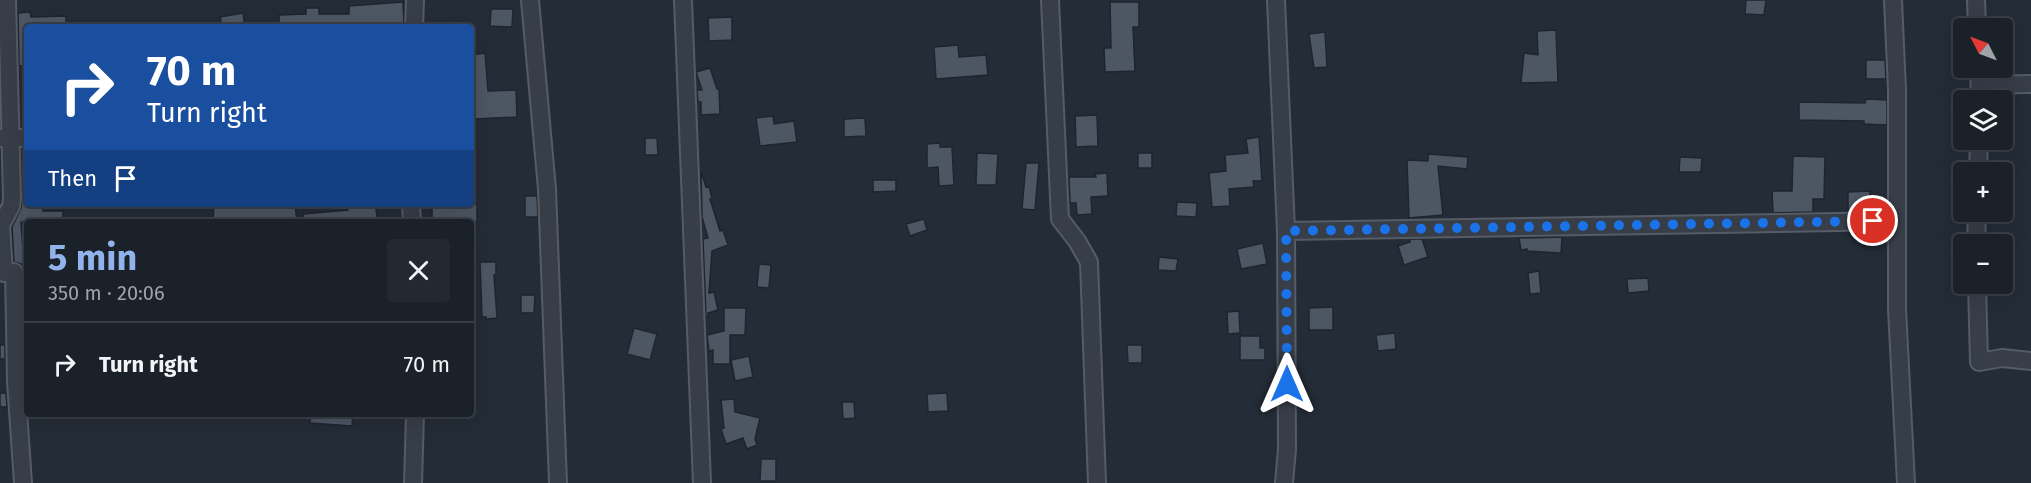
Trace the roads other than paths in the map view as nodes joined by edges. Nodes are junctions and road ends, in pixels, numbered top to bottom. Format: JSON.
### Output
{"nodes":[{"id":1,"x":7,"y":0,"type":"edge"},
{"id":2,"x":415,"y":0,"type":"edge"},
{"id":3,"x":530,"y":0,"type":"edge"},
{"id":4,"x":683,"y":0,"type":"edge"},
{"id":5,"x":1050,"y":0,"type":"edge"},
{"id":6,"x":1276,"y":0,"type":"edge"},
{"id":7,"x":1893,"y":0,"type":"edge"},
{"id":8,"x":1976,"y":0,"type":"edge"},
{"id":9,"x":1977,"y":18,"type":"edge"},
{"id":10,"x":414,"y":24,"type":"edge"},
{"id":11,"x":2031,"y":84,"type":"edge"},
{"id":12,"x":1997,"y":90,"type":"edge"},
{"id":13,"x":5,"y":138,"type":"edge"},
{"id":14,"x":24,"y":138,"type":"edge"},
{"id":15,"x":1896,"y":221,"type":"junction"},
{"id":16,"x":1286,"y":231,"type":"junction"},
{"id":17,"x":11,"y":272,"type":"edge"},
{"id":18,"x":1977,"y":294,"type":"edge"},
{"id":19,"x":2031,"y":361,"type":"edge"},
{"id":20,"x":415,"y":417,"type":"edge"},
{"id":21,"x":23,"y":483,"type":"edge"},
{"id":22,"x":414,"y":483,"type":"edge"},
{"id":23,"x":558,"y":483,"type":"edge"},
{"id":24,"x":702,"y":483,"type":"edge"},
{"id":25,"x":1097,"y":483,"type":"edge"},
{"id":26,"x":1284,"y":483,"type":"edge"},
{"id":27,"x":1906,"y":483,"type":"edge"}],
"edges":[{"from":1,"to":13,"type":"street"},
{"from":2,"to":10,"type":"street"},
{"from":3,"to":23,"type":"street"},
{"from":4,"to":24,"type":"street"},
{"from":5,"to":25,"type":"street"},
{"from":6,"to":16,"type":"street"},
{"from":7,"to":15,"type":"street"},
{"from":8,"to":9,"type":"street"},
{"from":11,"to":12,"type":"street"},
{"from":13,"to":14,"type":"street"},
{"from":13,"to":17,"type":"street"},
{"from":15,"to":16,"type":"street"},
{"from":15,"to":27,"type":"street"},
{"from":16,"to":26,"type":"street"},
{"from":17,"to":21,"type":"street"},
{"from":18,"to":19,"type":"street"},
{"from":20,"to":22,"type":"street"}]}
